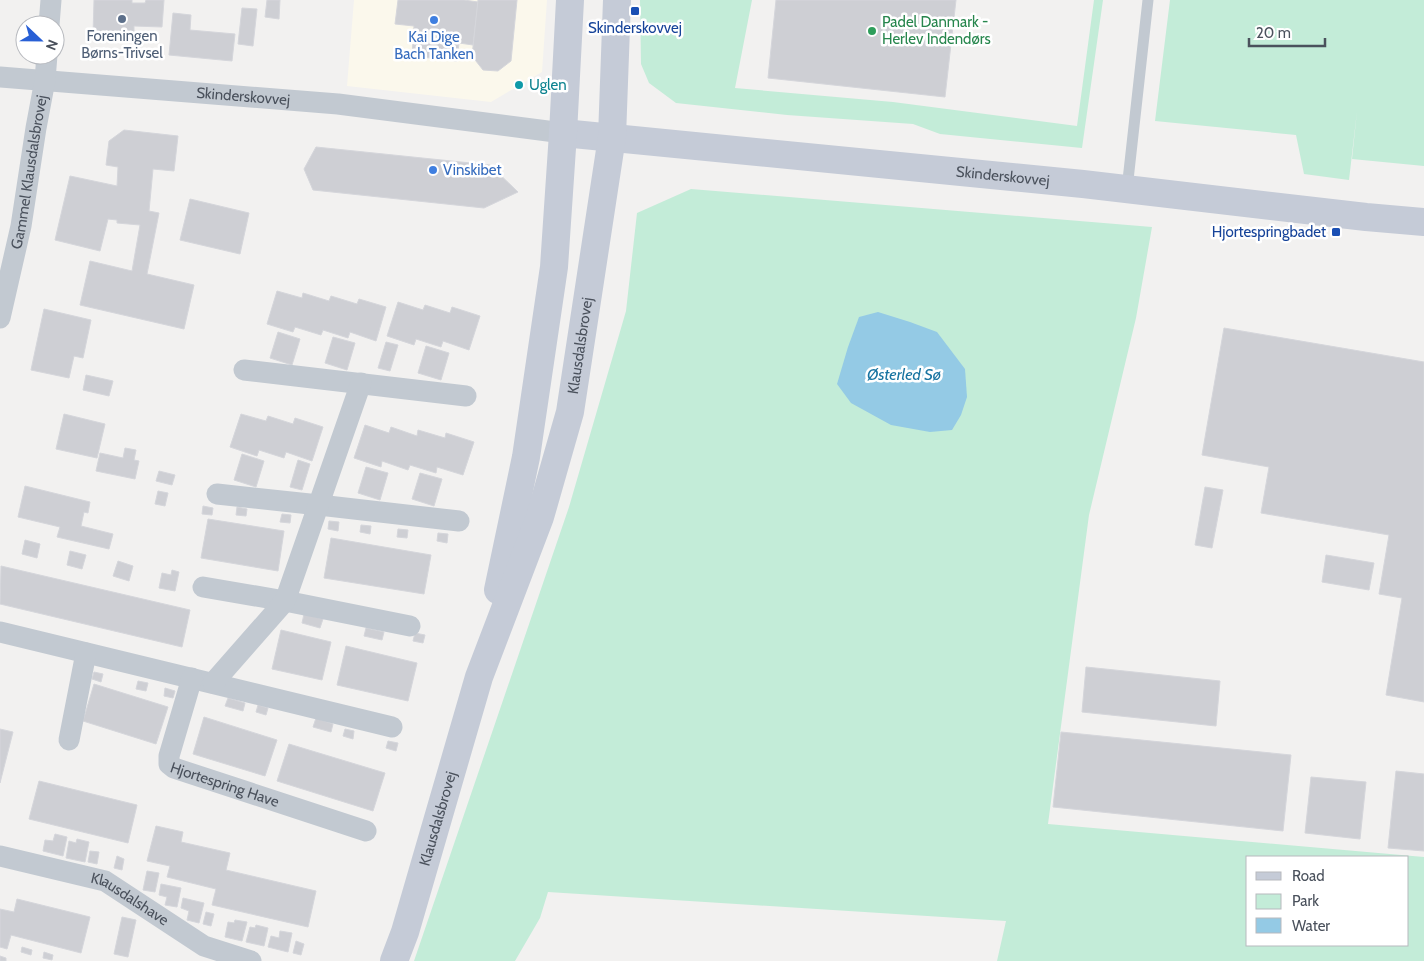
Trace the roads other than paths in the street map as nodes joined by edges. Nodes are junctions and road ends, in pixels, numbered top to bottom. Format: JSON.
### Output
{"nodes":[{"id":1,"x":51,"y":0,"type":"edge"},
{"id":2,"x":570,"y":0,"type":"edge"},
{"id":3,"x":617,"y":0,"type":"edge"},
{"id":4,"x":1148,"y":0,"type":"edge"},
{"id":5,"x":50,"y":15,"type":"edge"},
{"id":6,"x":46,"y":65,"type":"edge"},
{"id":7,"x":0,"y":77,"type":"edge"},
{"id":8,"x":45,"y":80,"type":"junction"},
{"id":9,"x":564,"y":133,"type":"junction"},
{"id":10,"x":612,"y":137,"type":"junction"},
{"id":11,"x":1127,"y":189,"type":"junction"},
{"id":12,"x":1424,"y":222,"type":"edge"},
{"id":13,"x":0,"y":318,"type":"edge"},
{"id":14,"x":244,"y":370,"type":"dead end"},
{"id":15,"x":362,"y":384,"type":"junction"},
{"id":16,"x":466,"y":396,"type":"dead end"},
{"id":17,"x":217,"y":494,"type":"dead end"},
{"id":18,"x":319,"y":505,"type":"junction"},
{"id":19,"x":459,"y":521,"type":"dead end"},
{"id":20,"x":203,"y":587,"type":"dead end"},
{"id":21,"x":285,"y":601,"type":"junction"},
{"id":22,"x":410,"y":626,"type":"dead end"},
{"id":23,"x":0,"y":632,"type":"edge"},
{"id":24,"x":86,"y":653,"type":"junction"},
{"id":25,"x":479,"y":677,"type":"junction"},
{"id":26,"x":192,"y":678,"type":"junction"},
{"id":27,"x":213,"y":683,"type":"junction"},
{"id":28,"x":392,"y":727,"type":"dead end"},
{"id":29,"x":69,"y":740,"type":"dead end"},
{"id":30,"x":366,"y":831,"type":"dead end"},
{"id":31,"x":0,"y":856,"type":"edge"},
{"id":32,"x":251,"y":961,"type":"edge"},
{"id":33,"x":394,"y":961,"type":"edge"}],
"edges":[{"from":1,"to":5,"type":"street"},
{"from":2,"to":9,"type":"street","name":"Klausdalsbrovej"},
{"from":3,"to":10,"type":"street","name":"Klausdalsbrovej"},
{"from":4,"to":11,"type":"lane"},
{"from":6,"to":8,"type":"street","name":"Gammel Klausdalsbrovej"},
{"from":7,"to":8,"type":"street","name":"Skinderskovvej"},
{"from":8,"to":9,"type":"street","name":"Skinderskovvej"},
{"from":8,"to":13,"type":"street","name":"Gammel Klausdalsbrovej"},
{"from":9,"to":10,"type":"street","name":"Skinderskovvej"},
{"from":9,"to":25,"type":"street","name":"Klausdalsbrovej"},
{"from":10,"to":11,"type":"street","name":"Skinderskovvej"},
{"from":10,"to":25,"type":"street","name":"Klausdalsbrovej"},
{"from":11,"to":12,"type":"street","name":"Skinderskovvej"},
{"from":14,"to":15,"type":"street"},
{"from":15,"to":16,"type":"street"},
{"from":15,"to":18,"type":"street"},
{"from":17,"to":18,"type":"street"},
{"from":18,"to":19,"type":"street"},
{"from":18,"to":21,"type":"street"},
{"from":20,"to":21,"type":"street"},
{"from":21,"to":22,"type":"street"},
{"from":21,"to":27,"type":"street"},
{"from":23,"to":24,"type":"street"},
{"from":24,"to":26,"type":"street"},
{"from":24,"to":29,"type":"street"},
{"from":25,"to":33,"type":"street","name":"Klausdalsbrovej"},
{"from":26,"to":27,"type":"street"},
{"from":26,"to":30,"type":"street","name":"Hjortespring Have"},
{"from":27,"to":28,"type":"street"},
{"from":31,"to":32,"type":"street","name":"Klausdalshave"}]}
